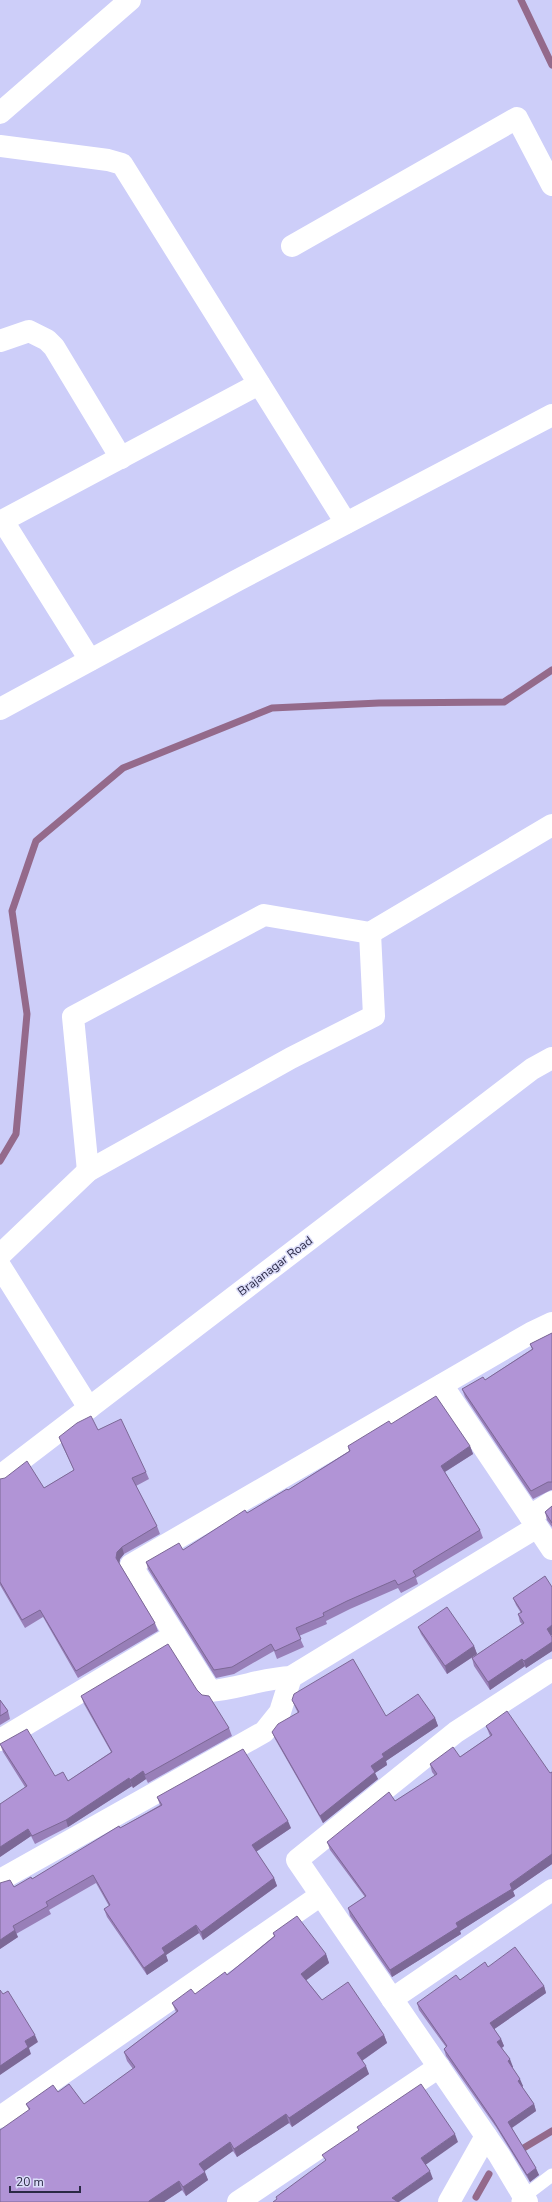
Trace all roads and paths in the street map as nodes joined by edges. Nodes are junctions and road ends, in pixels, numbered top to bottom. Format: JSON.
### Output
{"nodes":[{"id":1,"x":130,"y":0,"type":"edge"},
{"id":2,"x":0,"y":113,"type":"edge"},
{"id":3,"x":0,"y":146,"type":"edge"},
{"id":4,"x":552,"y":185,"type":"edge"},
{"id":5,"x":292,"y":246,"type":"dead end"},
{"id":6,"x":0,"y":341,"type":"edge"},
{"id":7,"x":259,"y":384,"type":"junction"},
{"id":8,"x":552,"y":415,"type":"edge"},
{"id":9,"x":121,"y":458,"type":"junction"},
{"id":10,"x":2,"y":522,"type":"edge"},
{"id":11,"x":346,"y":523,"type":"junction"},
{"id":12,"x":90,"y":660,"type":"junction"},
{"id":13,"x":0,"y":709,"type":"edge"},
{"id":14,"x":552,"y":825,"type":"edge"},
{"id":15,"x":370,"y":933,"type":"junction"},
{"id":16,"x":552,"y":1058,"type":"edge"},
{"id":17,"x":88,"y":1171,"type":"junction"},
{"id":18,"x":0,"y":1255,"type":"edge"},
{"id":19,"x":0,"y":1266,"type":"edge"},
{"id":20,"x":552,"y":1323,"type":"edge"},
{"id":21,"x":442,"y":1385,"type":"junction"},
{"id":22,"x":89,"y":1408,"type":"junction"},
{"id":23,"x":0,"y":1476,"type":"edge"},
{"id":24,"x":552,"y":1502,"type":"edge"},
{"id":25,"x":533,"y":1521,"type":"junction"},
{"id":26,"x":552,"y":1549,"type":"edge"},
{"id":27,"x":175,"y":1635,"type":"junction"},
{"id":28,"x":552,"y":1670,"type":"edge"},
{"id":29,"x":291,"y":1677,"type":"junction"},
{"id":30,"x":0,"y":1740,"type":"edge"},
{"id":31,"x":0,"y":1880,"type":"edge"},
{"id":32,"x":552,"y":1890,"type":"edge"},
{"id":33,"x":321,"y":1895,"type":"junction"},
{"id":34,"x":392,"y":1999,"type":"junction"},
{"id":35,"x":439,"y":2067,"type":"junction"},
{"id":36,"x":0,"y":2117,"type":"edge"},
{"id":37,"x":486,"y":2136,"type":"junction"},
{"id":38,"x":552,"y":2174,"type":"edge"},
{"id":39,"x":522,"y":2200,"type":"edge"},
{"id":40,"x":238,"y":2202,"type":"edge"},
{"id":41,"x":449,"y":2202,"type":"edge"}],
"edges":[{"from":1,"to":2,"type":"street"},
{"from":3,"to":7,"type":"street"},
{"from":4,"to":5,"type":"street"},
{"from":6,"to":9,"type":"street"},
{"from":7,"to":9,"type":"street"},
{"from":7,"to":11,"type":"street"},
{"from":8,"to":11,"type":"street"},
{"from":9,"to":10,"type":"street"},
{"from":10,"to":12,"type":"street"},
{"from":11,"to":12,"type":"street"},
{"from":12,"to":13,"type":"street"},
{"from":14,"to":15,"type":"street"},
{"from":15,"to":17,"type":"street"},
{"from":15,"to":17,"type":"street"},
{"from":16,"to":22,"type":"street","name":"Brajanagar Road"},
{"from":17,"to":18,"type":"street"},
{"from":19,"to":22,"type":"street"},
{"from":20,"to":21,"type":"street"},
{"from":21,"to":25,"type":"street"},
{"from":21,"to":27,"type":"street"},
{"from":22,"to":23,"type":"street","name":"Brajanagar Road"},
{"from":24,"to":25,"type":"street"},
{"from":25,"to":26,"type":"street"},
{"from":25,"to":29,"type":"street"},
{"from":27,"to":29,"type":"street"},
{"from":27,"to":30,"type":"street"},
{"from":28,"to":33,"type":"street"},
{"from":29,"to":31,"type":"street"},
{"from":32,"to":34,"type":"street"},
{"from":33,"to":34,"type":"street"},
{"from":33,"to":36,"type":"street"},
{"from":34,"to":35,"type":"street"},
{"from":35,"to":37,"type":"street"},
{"from":35,"to":40,"type":"street"},
{"from":37,"to":39,"type":"street"},
{"from":37,"to":41,"type":"street"},
{"from":38,"to":39,"type":"lane"}]}
